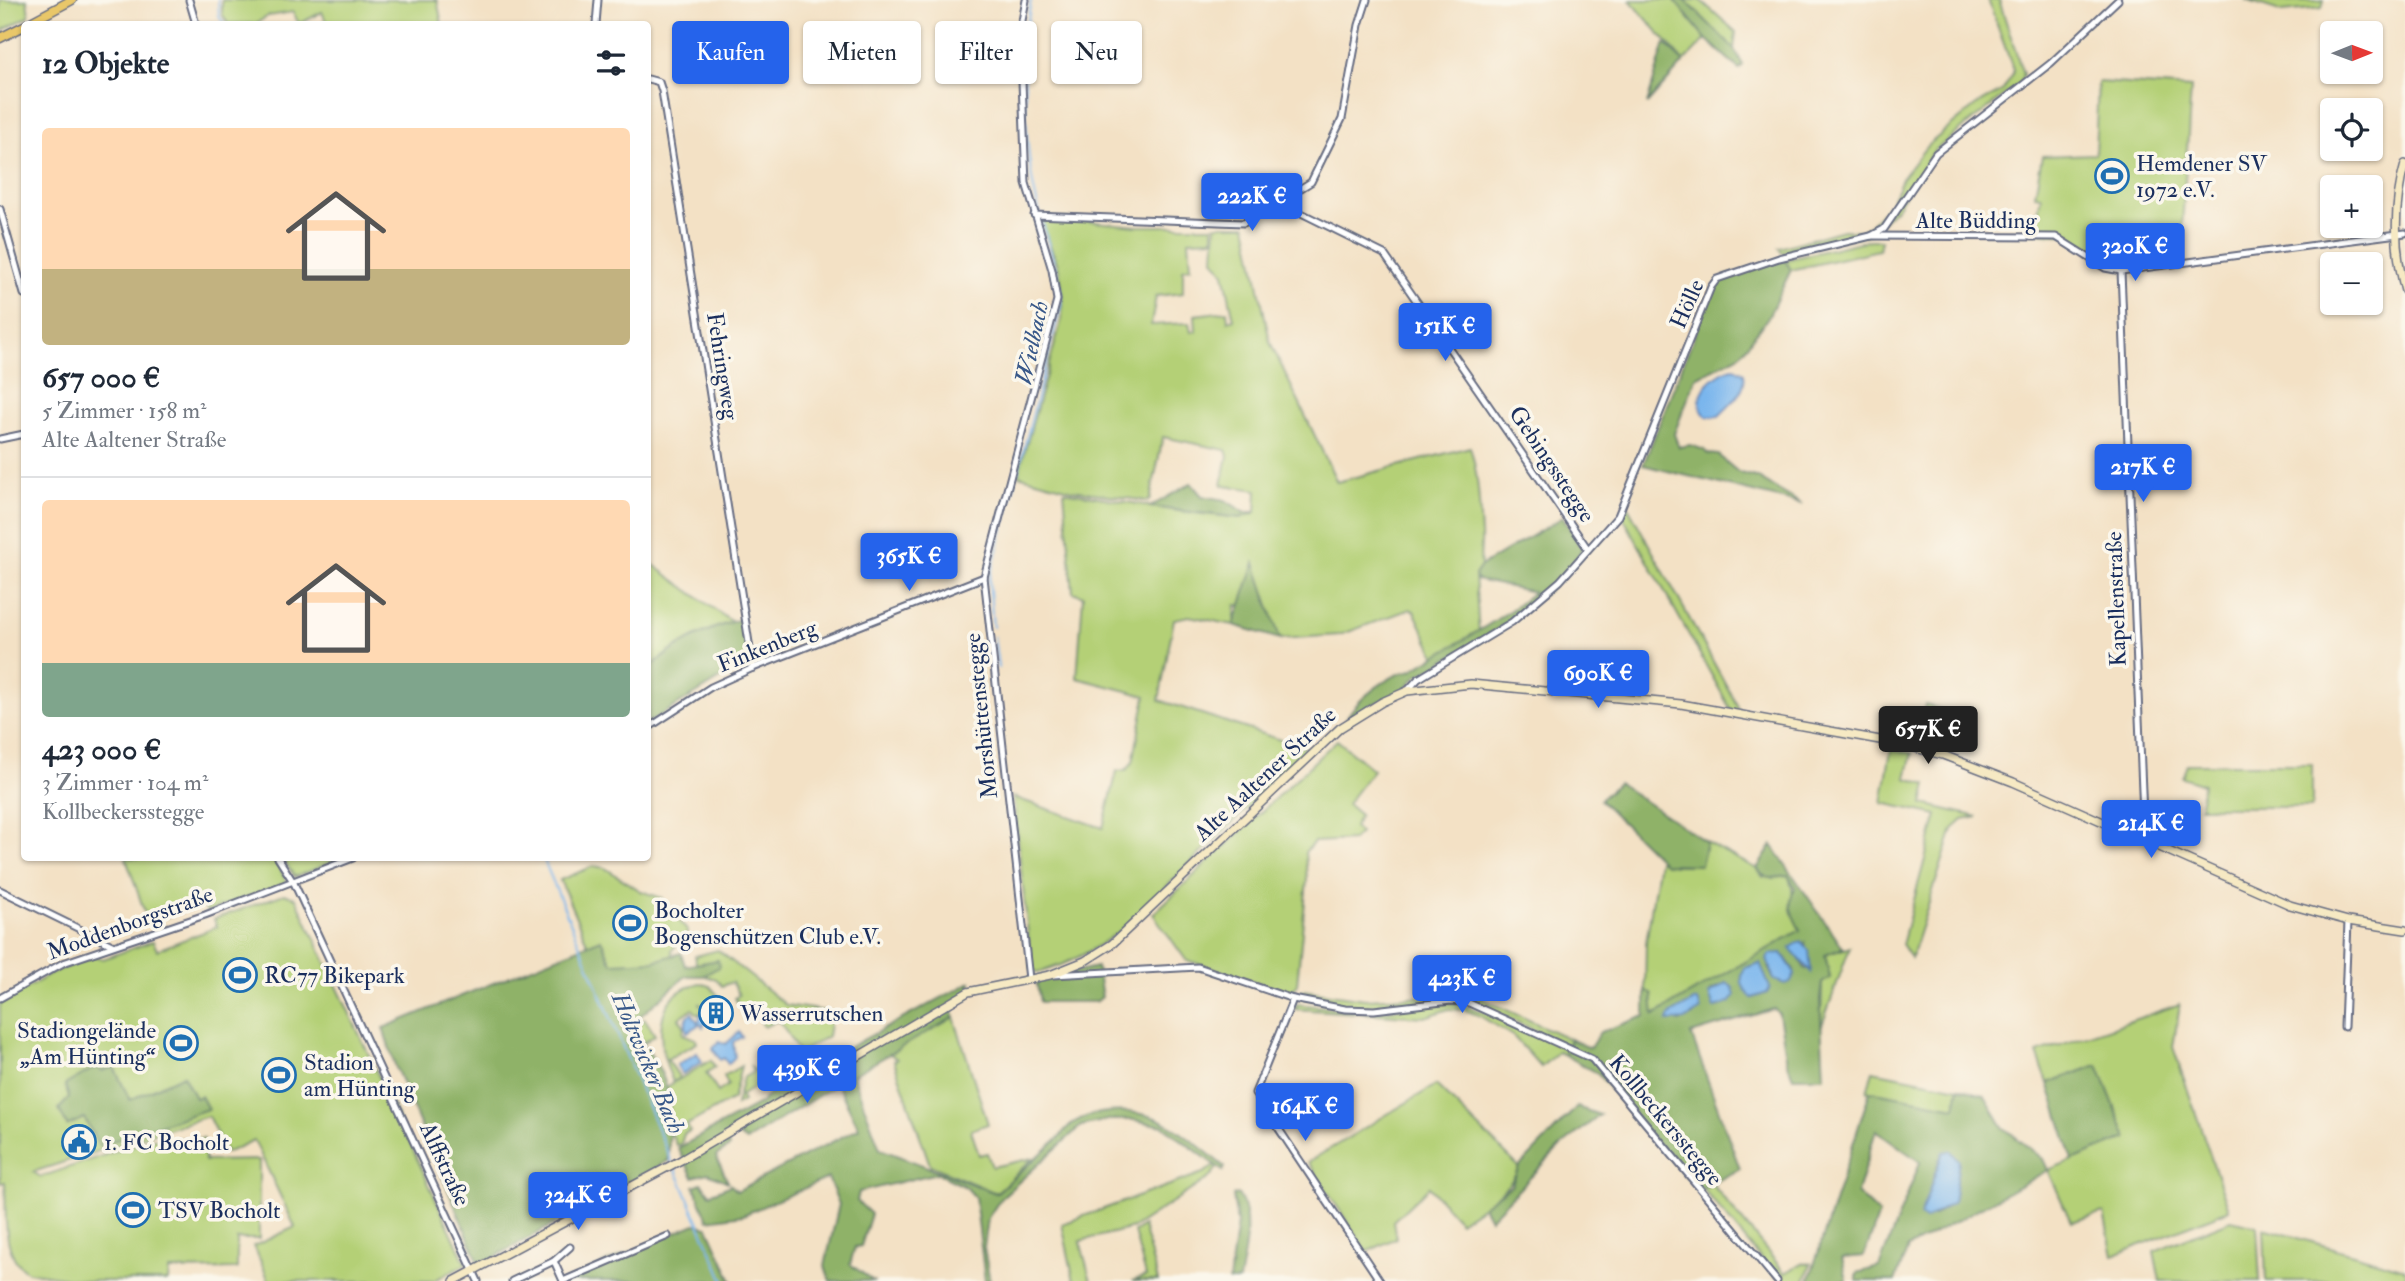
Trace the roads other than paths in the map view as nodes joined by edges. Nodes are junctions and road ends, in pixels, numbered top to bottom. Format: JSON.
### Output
{"nodes":[{"id":1,"x":72,"y":0,"type":"edge"},
{"id":2,"x":189,"y":0,"type":"edge"},
{"id":3,"x":598,"y":0,"type":"edge"},
{"id":4,"x":1026,"y":0,"type":"edge"},
{"id":5,"x":1367,"y":0,"type":"edge"},
{"id":6,"x":2118,"y":0,"type":"edge"},
{"id":7,"x":33,"y":21,"type":"edge"},
{"id":8,"x":195,"y":21,"type":"edge"},
{"id":9,"x":596,"y":21,"type":"edge"},
{"id":10,"x":21,"y":28,"type":"edge"},
{"id":11,"x":0,"y":38,"type":"edge"},
{"id":12,"x":651,"y":80,"type":"edge"},
{"id":13,"x":2405,"y":164,"type":"edge"},
{"id":14,"x":1279,"y":202,"type":"junction"},
{"id":15,"x":0,"y":209,"type":"edge"},
{"id":16,"x":1034,"y":215,"type":"junction"},
{"id":17,"x":2405,"y":233,"type":"edge"},
{"id":18,"x":2396,"y":234,"type":"junction"},
{"id":19,"x":1871,"y":236,"type":"junction"},
{"id":20,"x":2121,"y":271,"type":"junction"},
{"id":21,"x":21,"y":283,"type":"edge"},
{"id":22,"x":2405,"y":291,"type":"edge"},
{"id":23,"x":21,"y":435,"type":"edge"},
{"id":24,"x":0,"y":439,"type":"edge"},
{"id":25,"x":1588,"y":549,"type":"junction"},
{"id":26,"x":984,"y":577,"type":"junction"},
{"id":27,"x":753,"y":668,"type":"junction"},
{"id":28,"x":1407,"y":691,"type":"junction"},
{"id":29,"x":651,"y":726,"type":"edge"},
{"id":30,"x":2144,"y":841,"type":"junction"},
{"id":31,"x":280,"y":861,"type":"edge"},
{"id":32,"x":346,"y":861,"type":"edge"},
{"id":33,"x":294,"y":883,"type":"junction"},
{"id":34,"x":0,"y":890,"type":"edge"},
{"id":35,"x":2348,"y":921,"type":"junction"},
{"id":36,"x":2405,"y":930,"type":"edge"},
{"id":37,"x":112,"y":945,"type":"junction"},
{"id":38,"x":1050,"y":975,"type":"junction"},
{"id":39,"x":1029,"y":979,"type":"junction"},
{"id":40,"x":0,"y":998,"type":"edge"},
{"id":41,"x":1293,"y":999,"type":"junction"},
{"id":42,"x":2344,"y":1027,"type":"dead end"},
{"id":43,"x":668,"y":1236,"type":"dead end"},
{"id":44,"x":570,"y":1247,"type":"dead end"},
{"id":45,"x":554,"y":1261,"type":"junction"},
{"id":46,"x":474,"y":1270,"type":"junction"},
{"id":47,"x":454,"y":1281,"type":"edge"},
{"id":48,"x":478,"y":1281,"type":"edge"},
{"id":49,"x":512,"y":1281,"type":"edge"},
{"id":50,"x":563,"y":1281,"type":"edge"},
{"id":51,"x":1380,"y":1281,"type":"edge"},
{"id":52,"x":1777,"y":1281,"type":"edge"}],
"edges":[{"from":1,"to":7,"type":"main road"},
{"from":2,"to":8,"type":"street"},
{"from":3,"to":9,"type":"street"},
{"from":4,"to":16,"type":"street","name":"Morshüttenstegge"},
{"from":5,"to":14,"type":"street"},
{"from":6,"to":19,"type":"street","name":"Hölle"},
{"from":10,"to":11,"type":"main road"},
{"from":12,"to":27,"type":"street","name":"Fehringweg"},
{"from":13,"to":18,"type":"street"},
{"from":14,"to":16,"type":"street"},
{"from":14,"to":25,"type":"street","name":"Gebingsstegge"},
{"from":15,"to":21,"type":"street"},
{"from":16,"to":26,"type":"street","name":"Morshüttenstegge"},
{"from":17,"to":18,"type":"street","name":"Alte Büdding"},
{"from":18,"to":20,"type":"street","name":"Alte Büdding"},
{"from":18,"to":22,"type":"street"},
{"from":19,"to":20,"type":"street","name":"Alte Büdding"},
{"from":19,"to":25,"type":"street","name":"Hölle"},
{"from":20,"to":30,"type":"street","name":"Kapellenstraße"},
{"from":23,"to":24,"type":"street"},
{"from":25,"to":28,"type":"street","name":"Hölle"},
{"from":26,"to":27,"type":"street","name":"Finkenberg"},
{"from":26,"to":39,"type":"street","name":"Morshüttenstegge"},
{"from":27,"to":29,"type":"street","name":"Finkenberg"},
{"from":28,"to":30,"type":"street","name":"Alte Aaltener Straße"},
{"from":28,"to":38,"type":"street","name":"Alte Aaltener Straße"},
{"from":30,"to":35,"type":"street","name":"Alte Aaltener Straße"},
{"from":31,"to":33,"type":"street","name":"Alffstraße"},
{"from":32,"to":33,"type":"street","name":"Moddenborgstraße"},
{"from":33,"to":37,"type":"street","name":"Moddenborgstraße"},
{"from":33,"to":46,"type":"street","name":"Alffstraße"},
{"from":34,"to":37,"type":"street"},
{"from":35,"to":36,"type":"street","name":"Alte Aaltener Straße"},
{"from":35,"to":42,"type":"street"},
{"from":37,"to":40,"type":"street","name":"Moddenborgstraße"},
{"from":38,"to":39,"type":"street","name":"Alte Aaltener Straße"},
{"from":38,"to":41,"type":"street","name":"Kollbeckersstegge"},
{"from":39,"to":46,"type":"street","name":"Alte Aaltener Straße"},
{"from":41,"to":51,"type":"street"},
{"from":41,"to":52,"type":"street","name":"Kollbeckersstegge"},
{"from":43,"to":50,"type":"street"},
{"from":44,"to":45,"type":"street"},
{"from":45,"to":49,"type":"street"},
{"from":45,"to":50,"type":"street"},
{"from":46,"to":47,"type":"street","name":"Alte Aaltener Straße"},
{"from":46,"to":48,"type":"street","name":"Alffstraße"}]}
